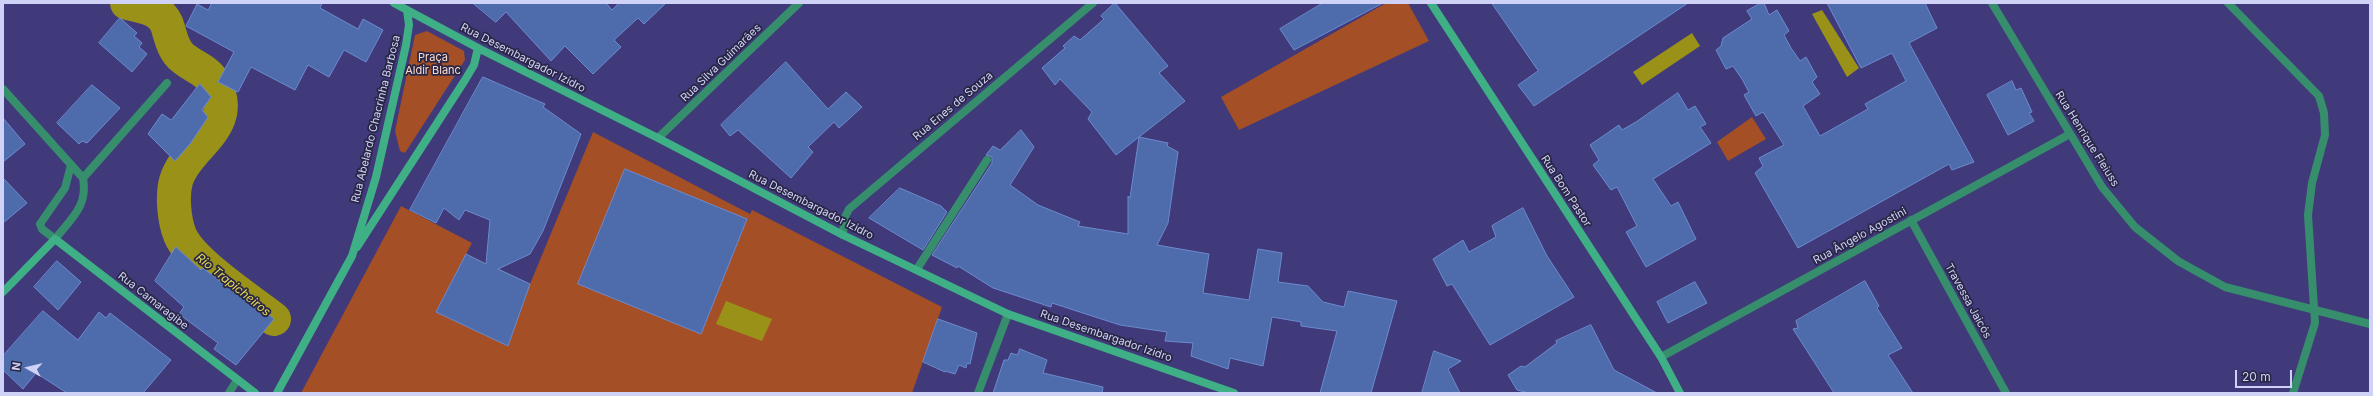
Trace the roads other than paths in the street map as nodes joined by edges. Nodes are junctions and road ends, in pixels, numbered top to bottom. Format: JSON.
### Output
{"nodes":[{"id":1,"x":394,"y":3,"type":"edge"},
{"id":2,"x":799,"y":3,"type":"edge"},
{"id":3,"x":1093,"y":3,"type":"edge"},
{"id":4,"x":1431,"y":3,"type":"edge"},
{"id":5,"x":1992,"y":3,"type":"edge"},
{"id":6,"x":2228,"y":3,"type":"edge"},
{"id":7,"x":407,"y":10,"type":"junction"},
{"id":8,"x":478,"y":48,"type":"junction"},
{"id":9,"x":167,"y":83,"type":"dead end"},
{"id":10,"x":3,"y":89,"type":"edge"},
{"id":11,"x":2070,"y":134,"type":"junction"},
{"id":12,"x":658,"y":138,"type":"junction"},
{"id":13,"x":987,"y":160,"type":"dead end"},
{"id":14,"x":71,"y":165,"type":"junction"},
{"id":15,"x":83,"y":178,"type":"junction"},
{"id":16,"x":1911,"y":220,"type":"junction"},
{"id":17,"x":843,"y":235,"type":"junction"},
{"id":18,"x":55,"y":239,"type":"junction"},
{"id":19,"x":352,"y":256,"type":"junction"},
{"id":20,"x":917,"y":269,"type":"junction"},
{"id":21,"x":3,"y":292,"type":"edge"},
{"id":22,"x":2314,"y":309,"type":"junction"},
{"id":23,"x":1008,"y":314,"type":"junction"},
{"id":24,"x":2370,"y":324,"type":"edge"},
{"id":25,"x":1661,"y":358,"type":"junction"},
{"id":26,"x":237,"y":380,"type":"junction"},
{"id":27,"x":229,"y":393,"type":"edge"},
{"id":28,"x":255,"y":393,"type":"edge"},
{"id":29,"x":276,"y":393,"type":"edge"},
{"id":30,"x":978,"y":393,"type":"edge"},
{"id":31,"x":1234,"y":393,"type":"edge"},
{"id":32,"x":1680,"y":393,"type":"edge"},
{"id":33,"x":2006,"y":393,"type":"edge"},
{"id":34,"x":2293,"y":393,"type":"edge"}],
"edges":[{"from":1,"to":7,"type":"street","name":"Rua Desembargador Izidro"},
{"from":2,"to":12,"type":"street","name":"Rua Silva Guimarães"},
{"from":3,"to":17,"type":"street","name":"Rua Enes de Souza"},
{"from":4,"to":25,"type":"street","name":"Rua Bom Pastor"},
{"from":5,"to":11,"type":"street","name":"Rua Henrique Fleiuss"},
{"from":6,"to":22,"type":"street"},
{"from":7,"to":8,"type":"street","name":"Rua Desembargador Izidro"},
{"from":7,"to":19,"type":"street","name":"Rua Abelardo Chacrinha Barbosa"},
{"from":8,"to":12,"type":"street","name":"Rua Desembargador Izidro"},
{"from":8,"to":19,"type":"street","name":"Rua Abelardo Chacrinha Barbosa"},
{"from":9,"to":15,"type":"street"},
{"from":10,"to":14,"type":"street"},
{"from":11,"to":16,"type":"street","name":"Rua Ângelo Agostini"},
{"from":11,"to":22,"type":"street","name":"Rua Henrique Fleiuss"},
{"from":12,"to":17,"type":"street","name":"Rua Desembargador Izidro"},
{"from":13,"to":20,"type":"street"},
{"from":14,"to":15,"type":"street"},
{"from":14,"to":18,"type":"street","name":"Rua Camaragibe"},
{"from":15,"to":18,"type":"street"},
{"from":16,"to":25,"type":"street","name":"Rua Ângelo Agostini"},
{"from":16,"to":33,"type":"street","name":"Travessa Jaicós"},
{"from":17,"to":20,"type":"street","name":"Rua Desembargador Izidro"},
{"from":18,"to":21,"type":"street"},
{"from":18,"to":26,"type":"street","name":"Rua Camaragibe"},
{"from":19,"to":29,"type":"street","name":"Rua Abelardo Chacrinha Barbosa"},
{"from":20,"to":23,"type":"street","name":"Rua Desembargador Izidro"},
{"from":22,"to":24,"type":"street","name":"Rua Henrique Fleiuss"},
{"from":22,"to":34,"type":"street"},
{"from":23,"to":30,"type":"street"},
{"from":23,"to":31,"type":"street","name":"Rua Desembargador Izidro"},
{"from":25,"to":32,"type":"street","name":"Rua Bom Pastor"},
{"from":26,"to":27,"type":"street"},
{"from":26,"to":28,"type":"street","name":"Rua Camaragibe"}]}
